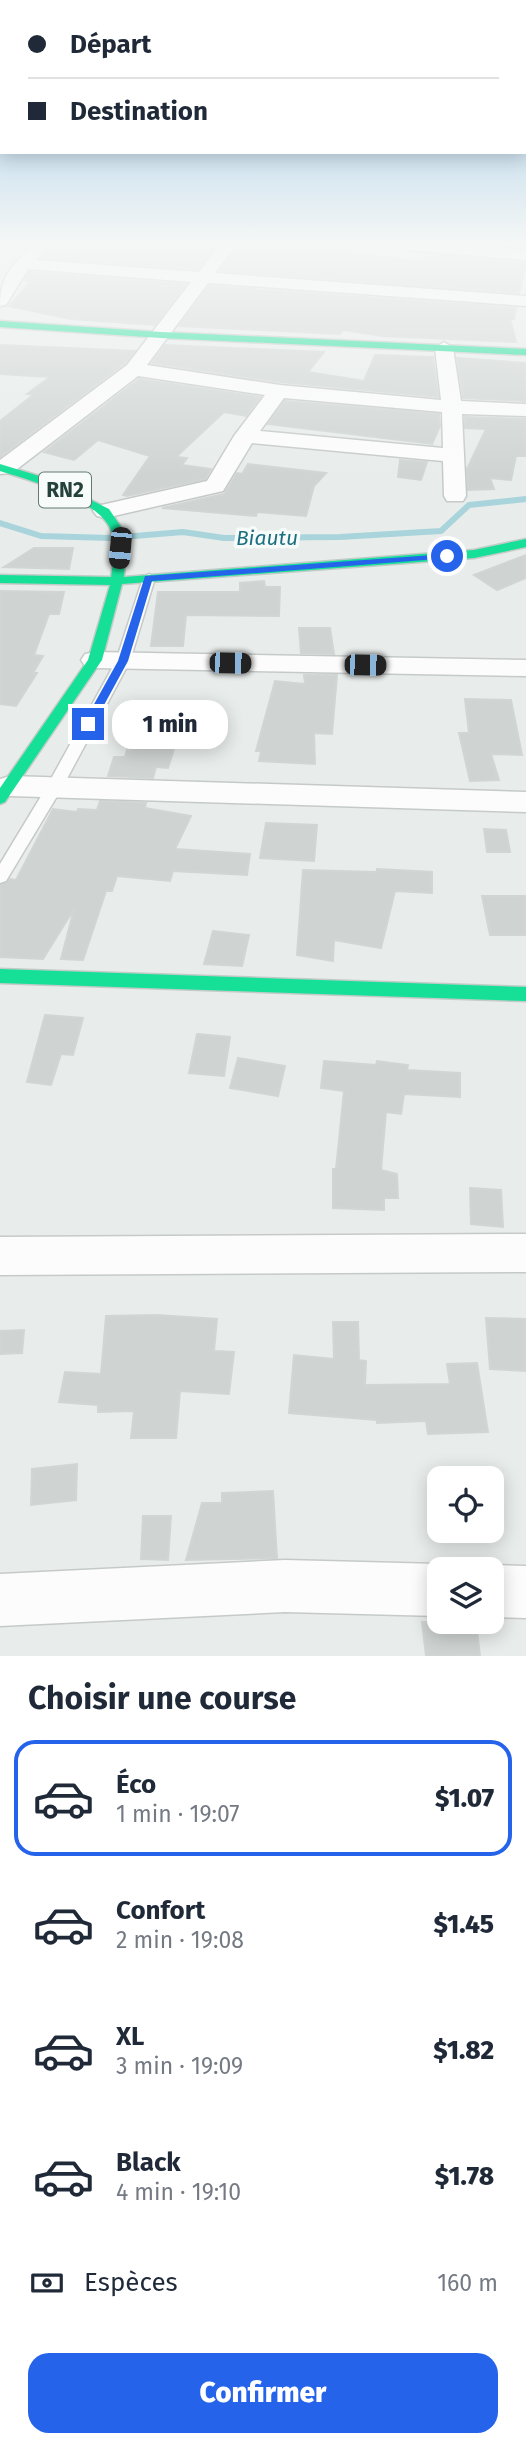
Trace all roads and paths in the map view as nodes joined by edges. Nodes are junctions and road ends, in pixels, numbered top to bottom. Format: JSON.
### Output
{"nodes":[{"id":1,"x":171,"y":322,"type":"edge"},
{"id":2,"x":0,"y":324,"type":"edge"},
{"id":3,"x":161,"y":335,"type":"junction"},
{"id":4,"x":444,"y":348,"type":"junction"},
{"id":5,"x":526,"y":352,"type":"edge"},
{"id":6,"x":134,"y":369,"type":"junction"},
{"id":7,"x":279,"y":391,"type":"junction"},
{"id":8,"x":452,"y":409,"type":"junction"},
{"id":9,"x":526,"y":410,"type":"edge"},
{"id":10,"x":244,"y":436,"type":"junction"},
{"id":11,"x":454,"y":456,"type":"junction"},
{"id":12,"x":2,"y":468,"type":"edge"},
{"id":13,"x":455,"y":496,"type":"dead end"},
{"id":14,"x":105,"y":511,"type":"junction"},
{"id":15,"x":526,"y":543,"type":"edge"},
{"id":16,"x":149,"y":578,"type":"junction"},
{"id":17,"x":0,"y":579,"type":"edge"},
{"id":18,"x":117,"y":581,"type":"junction"},
{"id":19,"x":95,"y":660,"type":"junction"},
{"id":20,"x":123,"y":661,"type":"junction"},
{"id":21,"x":526,"y":668,"type":"edge"},
{"id":22,"x":54,"y":788,"type":"junction"},
{"id":23,"x":5,"y":792,"type":"edge"},
{"id":24,"x":526,"y":802,"type":"edge"},
{"id":25,"x":0,"y":877,"type":"edge"},
{"id":26,"x":0,"y":976,"type":"edge"},
{"id":27,"x":526,"y":994,"type":"edge"},
{"id":28,"x":526,"y":1253,"type":"edge"},
{"id":29,"x":0,"y":1256,"type":"edge"},
{"id":30,"x":427,"y":1590,"type":"edge"},
{"id":31,"x":504,"y":1591,"type":"edge"},
{"id":32,"x":526,"y":1592,"type":"edge"},
{"id":33,"x":0,"y":1600,"type":"edge"}],
"edges":[{"from":1,"to":3,"type":"street"},
{"from":2,"to":3,"type":"main road"},
{"from":3,"to":4,"type":"main road"},
{"from":3,"to":6,"type":"street"},
{"from":4,"to":5,"type":"main road"},
{"from":4,"to":8,"type":"street"},
{"from":6,"to":7,"type":"street"},
{"from":6,"to":12,"type":"street"},
{"from":7,"to":8,"type":"street"},
{"from":7,"to":10,"type":"street"},
{"from":8,"to":9,"type":"street"},
{"from":8,"to":11,"type":"street"},
{"from":10,"to":11,"type":"street"},
{"from":10,"to":14,"type":"street"},
{"from":11,"to":13,"type":"street"},
{"from":12,"to":14,"type":"main road","number":"RN2"},
{"from":14,"to":18,"type":"main road","number":"RN2"},
{"from":15,"to":16,"type":"main road"},
{"from":16,"to":18,"type":"main road"},
{"from":16,"to":20,"type":"lane"},
{"from":17,"to":18,"type":"main road"},
{"from":18,"to":19,"type":"main road"},
{"from":19,"to":20,"type":"street"},
{"from":19,"to":23,"type":"main road"},
{"from":20,"to":21,"type":"street"},
{"from":20,"to":22,"type":"lane"},
{"from":22,"to":23,"type":"street"},
{"from":22,"to":24,"type":"street"},
{"from":22,"to":25,"type":"lane"},
{"from":26,"to":27,"type":"main road"},
{"from":28,"to":29,"type":"street"},
{"from":30,"to":33,"type":"street"},
{"from":31,"to":32,"type":"street"}]}
